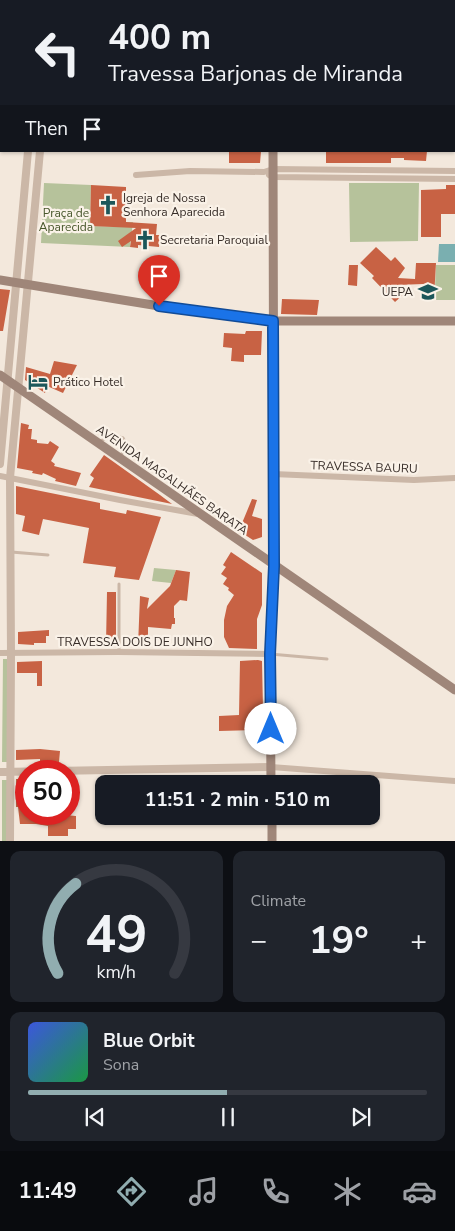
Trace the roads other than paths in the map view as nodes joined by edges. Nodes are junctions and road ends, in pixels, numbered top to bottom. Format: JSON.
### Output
{"nodes":[{"id":1,"x":28,"y":152,"type":"edge"},
{"id":2,"x":40,"y":152,"type":"edge"},
{"id":3,"x":273,"y":152,"type":"edge"},
{"id":4,"x":455,"y":171,"type":"edge"},
{"id":5,"x":270,"y":173,"type":"junction"},
{"id":6,"x":136,"y":175,"type":"dead end"},
{"id":7,"x":455,"y":180,"type":"edge"},
{"id":8,"x":20,"y":237,"type":"junction"},
{"id":9,"x":31,"y":237,"type":"junction"},
{"id":10,"x":0,"y":280,"type":"edge"},
{"id":11,"x":17,"y":283,"type":"junction"},
{"id":12,"x":27,"y":285,"type":"junction"},
{"id":13,"x":273,"y":321,"type":"junction"},
{"id":14,"x":455,"y":321,"type":"edge"},
{"id":15,"x":0,"y":375,"type":"edge"},
{"id":16,"x":8,"y":380,"type":"junction"},
{"id":17,"x":18,"y":388,"type":"junction"},
{"id":18,"x":96,"y":442,"type":"junction"},
{"id":19,"x":120,"y":459,"type":"junction"},
{"id":20,"x":0,"y":464,"type":"edge"},
{"id":21,"x":273,"y":474,"type":"junction"},
{"id":22,"x":0,"y":476,"type":"edge"},
{"id":23,"x":10,"y":478,"type":"junction"},
{"id":24,"x":455,"y":478,"type":"edge"},
{"id":25,"x":199,"y":514,"type":"junction"},
{"id":26,"x":11,"y":552,"type":"junction"},
{"id":27,"x":48,"y":555,"type":"dead end"},
{"id":28,"x":274,"y":566,"type":"junction"},
{"id":29,"x":120,"y":584,"type":"dead end"},
{"id":30,"x":118,"y":652,"type":"junction"},
{"id":31,"x":0,"y":653,"type":"edge"},
{"id":32,"x":11,"y":654,"type":"junction"},
{"id":33,"x":270,"y":654,"type":"junction"},
{"id":34,"x":327,"y":659,"type":"dead end"},
{"id":35,"x":455,"y":690,"type":"edge"},
{"id":36,"x":271,"y":767,"type":"junction"},
{"id":37,"x":0,"y":772,"type":"edge"},
{"id":38,"x":10,"y":772,"type":"junction"},
{"id":39,"x":271,"y":775,"type":"edge"},
{"id":40,"x":455,"y":781,"type":"edge"},
{"id":41,"x":272,"y":825,"type":"edge"},
{"id":42,"x":10,"y":841,"type":"edge"},
{"id":43,"x":272,"y":841,"type":"edge"}],
"edges":[{"from":1,"to":8,"type":"street"},
{"from":2,"to":9,"type":"street"},
{"from":3,"to":5,"type":"main road"},
{"from":4,"to":5,"type":"street"},
{"from":5,"to":6,"type":"street"},
{"from":5,"to":7,"type":"street"},
{"from":5,"to":13,"type":"main road"},
{"from":8,"to":9,"type":"street"},
{"from":8,"to":11,"type":"street"},
{"from":9,"to":12,"type":"street"},
{"from":10,"to":11,"type":"main road"},
{"from":11,"to":12,"type":"main road"},
{"from":11,"to":16,"type":"street"},
{"from":12,"to":13,"type":"main road"},
{"from":12,"to":17,"type":"street"},
{"from":13,"to":14,"type":"main road"},
{"from":13,"to":21,"type":"main road"},
{"from":15,"to":16,"type":"main road","name":"AVENIDA MAGALHÃES BARATA"},
{"from":16,"to":17,"type":"main road","name":"AVENIDA MAGALHÃES BARATA"},
{"from":16,"to":20,"type":"street"},
{"from":17,"to":18,"type":"main road","name":"AVENIDA MAGALHÃES BARATA"},
{"from":17,"to":23,"type":"street"},
{"from":18,"to":19,"type":"main road","name":"AVENIDA MAGALHÃES BARATA"},
{"from":18,"to":19,"type":"lane"},
{"from":19,"to":25,"type":"main road","name":"AVENIDA MAGALHÃES BARATA"},
{"from":21,"to":24,"type":"street","name":"TRAVESSA BAURU"},
{"from":21,"to":28,"type":"main road"},
{"from":22,"to":23,"type":"street"},
{"from":23,"to":25,"type":"street"},
{"from":23,"to":26,"type":"street"},
{"from":25,"to":28,"type":"main road","name":"AVENIDA MAGALHÃES BARATA"},
{"from":26,"to":27,"type":"lane"},
{"from":26,"to":32,"type":"street"},
{"from":28,"to":33,"type":"main road"},
{"from":28,"to":35,"type":"main road","name":"AVENIDA MAGALHÃES BARATA"},
{"from":29,"to":30,"type":"lane"},
{"from":30,"to":32,"type":"street","name":"TRAVESSA DOIS DE JUNHO"},
{"from":30,"to":33,"type":"street","name":"TRAVESSA DOIS DE JUNHO"},
{"from":31,"to":32,"type":"street","name":"TRAVESSA DOIS DE JUNHO"},
{"from":32,"to":38,"type":"street"},
{"from":33,"to":34,"type":"lane"},
{"from":33,"to":36,"type":"main road"},
{"from":36,"to":38,"type":"street"},
{"from":36,"to":39,"type":"main road"},
{"from":36,"to":40,"type":"street"},
{"from":37,"to":38,"type":"street"},
{"from":38,"to":42,"type":"street"},
{"from":41,"to":43,"type":"main road"}]}
